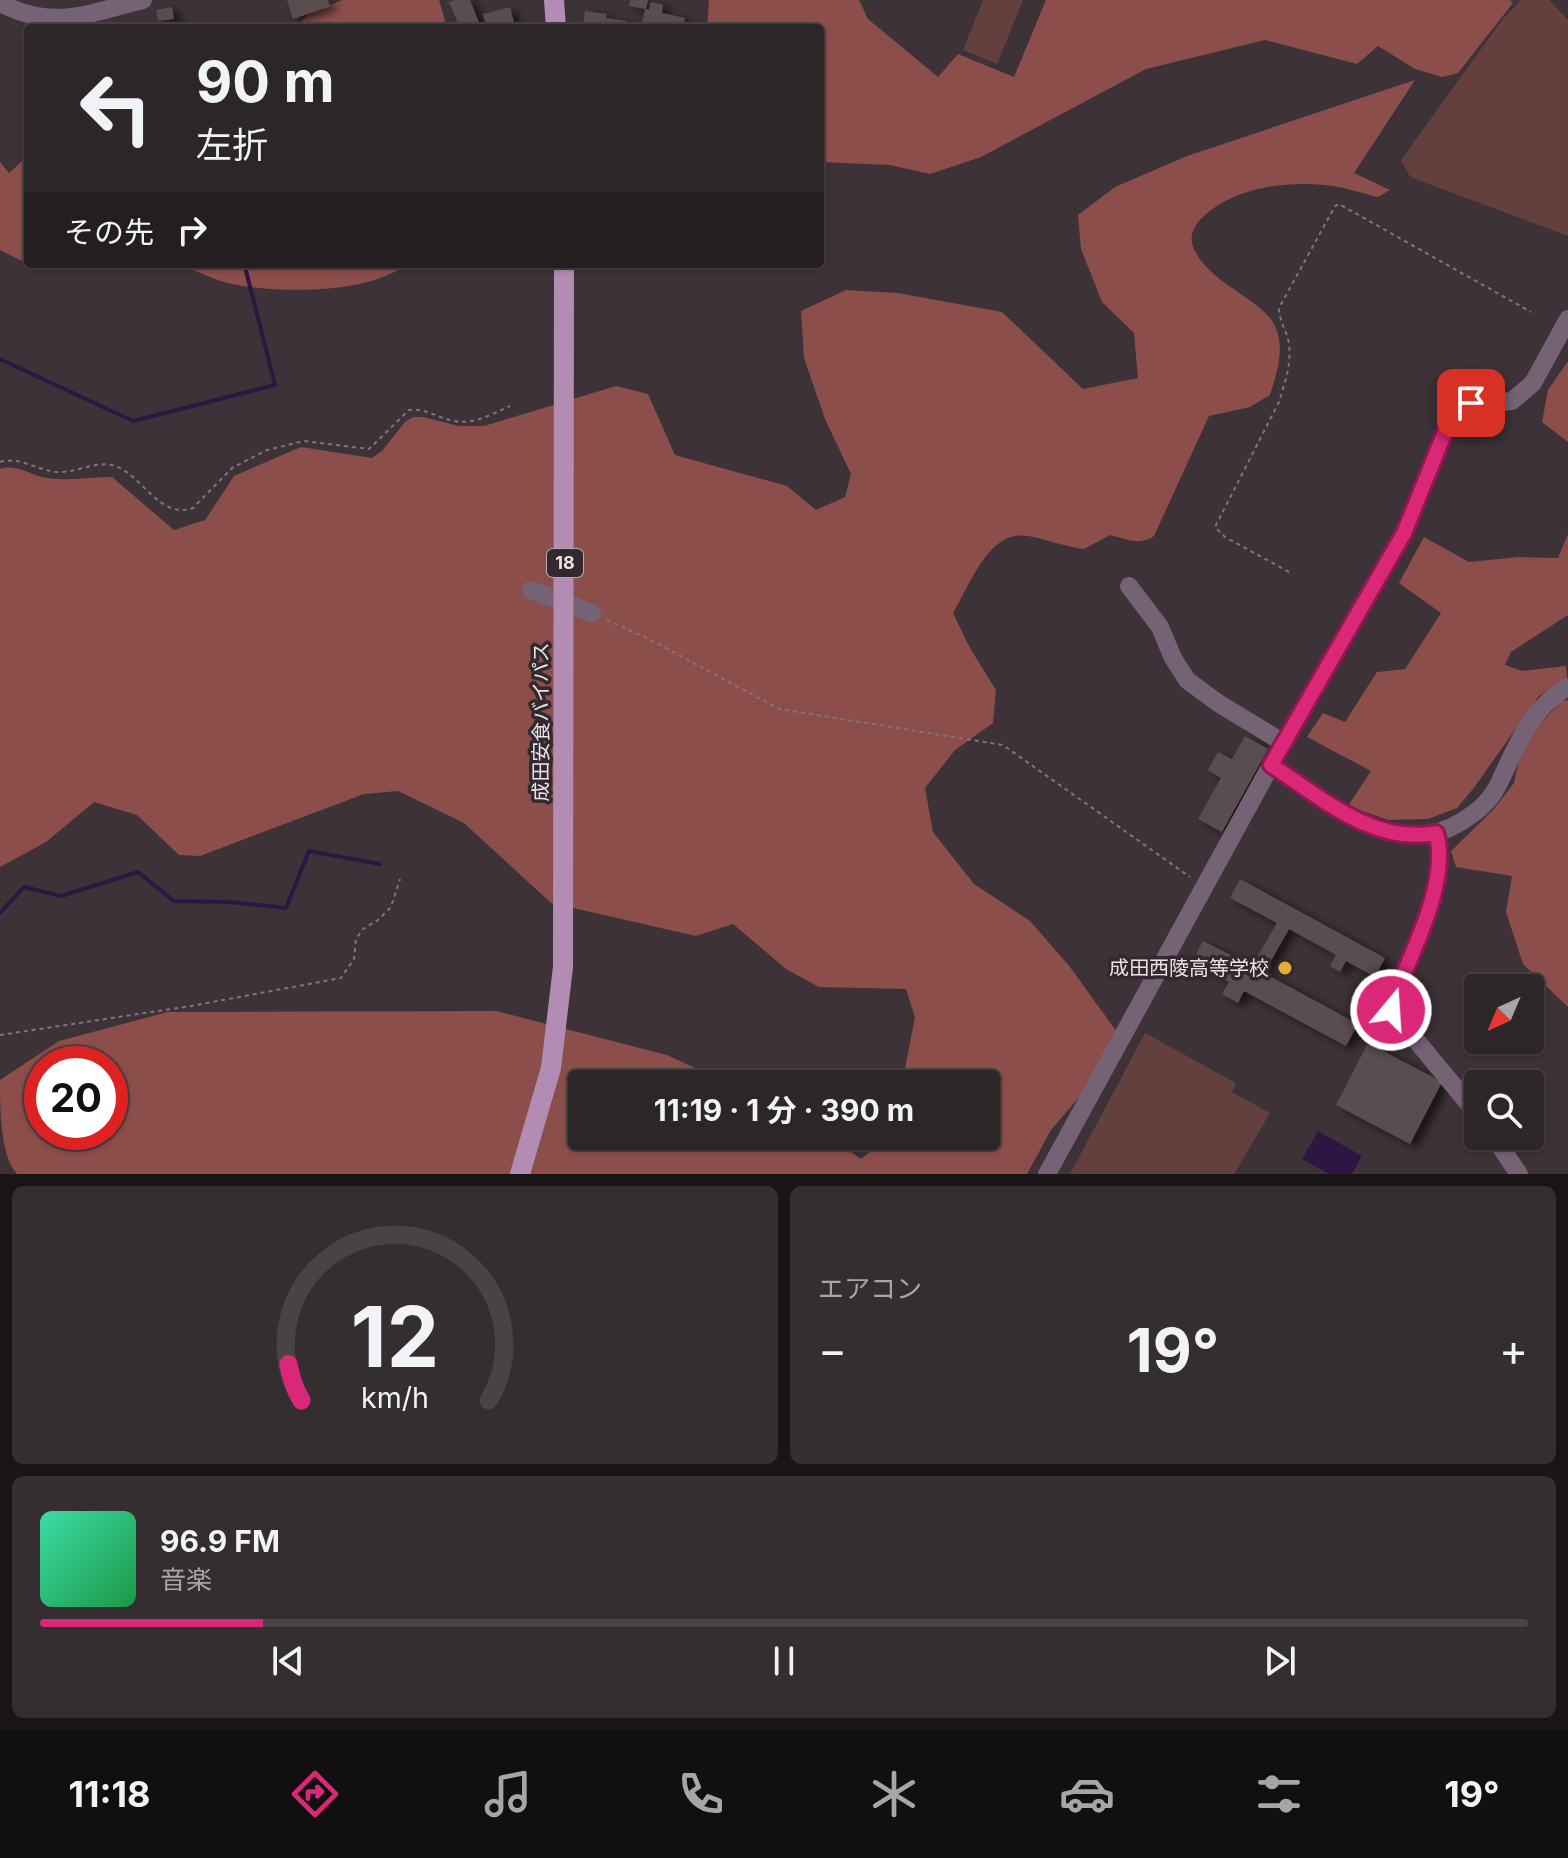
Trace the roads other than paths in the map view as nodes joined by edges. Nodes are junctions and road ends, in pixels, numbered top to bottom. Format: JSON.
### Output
{"nodes":[{"id":1,"x":143,"y":0,"type":"edge"},
{"id":2,"x":554,"y":0,"type":"edge"},
{"id":3,"x":0,"y":3,"type":"edge"},
{"id":4,"x":556,"y":24,"type":"edge"},
{"id":5,"x":564,"y":268,"type":"edge"},
{"id":6,"x":1568,"y":319,"type":"edge"},
{"id":7,"x":1129,"y":586,"type":"dead end"},
{"id":8,"x":531,"y":590,"type":"dead end"},
{"id":9,"x":592,"y":613,"type":"road end"},
{"id":10,"x":1568,"y":687,"type":"edge"},
{"id":11,"x":1284,"y":743,"type":"junction"},
{"id":12,"x":1271,"y":765,"type":"junction"},
{"id":13,"x":1436,"y":833,"type":"junction"},
{"id":14,"x":1464,"y":1098,"type":"edge"},
{"id":15,"x":1503,"y":1150,"type":"edge"},
{"id":16,"x":520,"y":1174,"type":"edge"},
{"id":17,"x":1047,"y":1174,"type":"edge"},
{"id":18,"x":1519,"y":1174,"type":"edge"}],
"edges":[{"from":1,"to":3,"type":"street"},
{"from":2,"to":4,"type":"main road"},
{"from":5,"to":16,"type":"main road","name":"成田安食バイパス","number":"18"},
{"from":6,"to":11,"type":"street"},
{"from":7,"to":11,"type":"street"},
{"from":8,"to":9,"type":"street"},
{"from":10,"to":13,"type":"street"},
{"from":11,"to":12,"type":"street"},
{"from":12,"to":13,"type":"street"},
{"from":12,"to":17,"type":"street"},
{"from":13,"to":14,"type":"street"},
{"from":15,"to":18,"type":"street"}]}
